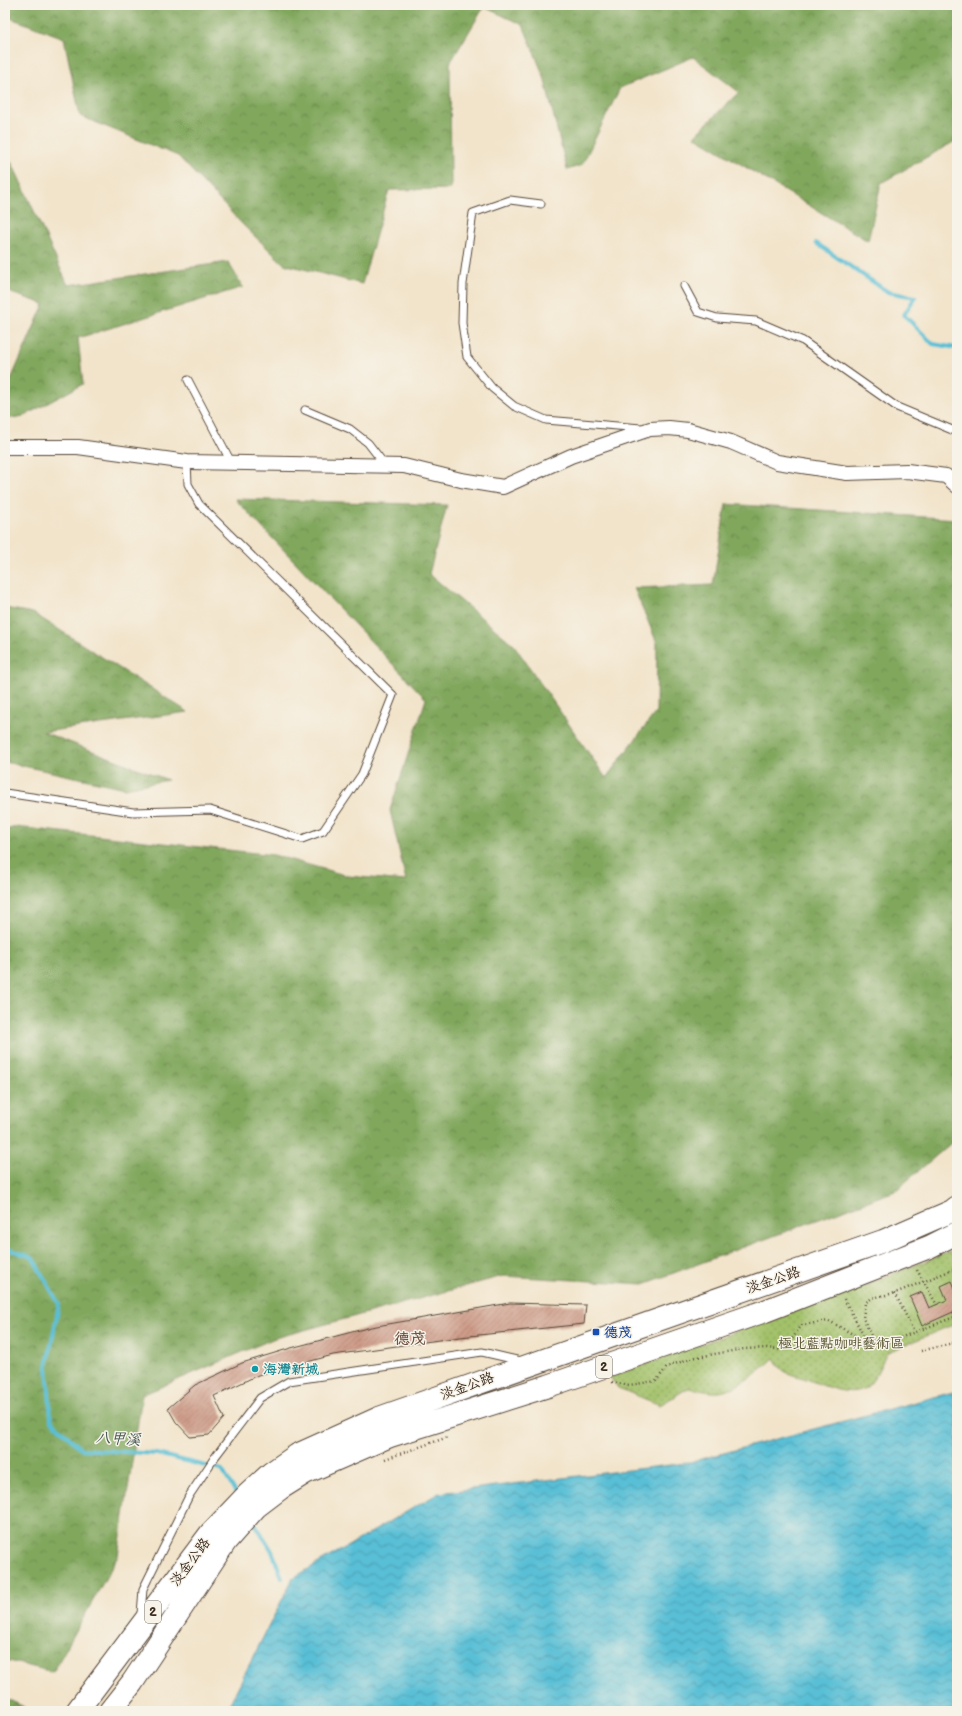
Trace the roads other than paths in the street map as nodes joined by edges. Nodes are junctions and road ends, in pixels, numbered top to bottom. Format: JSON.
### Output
{"nodes":[{"id":1,"x":541,"y":204,"type":"dead end"},
{"id":2,"x":684,"y":286,"type":"dead end"},
{"id":3,"x":188,"y":380,"type":"dead end"},
{"id":4,"x":304,"y":410,"type":"dead end"},
{"id":5,"x":650,"y":429,"type":"junction"},
{"id":6,"x":957,"y":432,"type":"edge"},
{"id":7,"x":5,"y":447,"type":"edge"},
{"id":8,"x":187,"y":462,"type":"junction"},
{"id":9,"x":231,"y":462,"type":"junction"},
{"id":10,"x":385,"y":466,"type":"junction"},
{"id":11,"x":957,"y":486,"type":"edge"},
{"id":12,"x":5,"y":793,"type":"edge"},
{"id":13,"x":957,"y":1207,"type":"edge"},
{"id":14,"x":957,"y":1233,"type":"edge"},
{"id":15,"x":540,"y":1375,"type":"junction"},
{"id":16,"x":235,"y":1518,"type":"junction"},
{"id":17,"x":140,"y":1628,"type":"junction"},
{"id":18,"x":77,"y":1711,"type":"edge"},
{"id":19,"x":110,"y":1711,"type":"edge"}],
"edges":[{"from":1,"to":5,"type":"lane"},
{"from":2,"to":6,"type":"lane"},
{"from":3,"to":9,"type":"lane"},
{"from":4,"to":10,"type":"lane"},
{"from":5,"to":10,"type":"street"},
{"from":5,"to":11,"type":"street"},
{"from":7,"to":8,"type":"street"},
{"from":8,"to":9,"type":"street"},
{"from":8,"to":12,"type":"lane"},
{"from":9,"to":10,"type":"street"},
{"from":13,"to":15,"type":"main road","name":"淡金公路","number":"2"},
{"from":14,"to":15,"type":"main road","name":"淡金公路","number":"2"},
{"from":15,"to":16,"type":"main road","name":"淡金公路","number":"2"},
{"from":15,"to":17,"type":"lane"},
{"from":16,"to":17,"type":"main road","name":"淡金公路","number":"2"},
{"from":16,"to":19,"type":"main road","name":"淡金公路","number":"2"},
{"from":17,"to":18,"type":"main road","name":"淡金公路","number":"2"}]}
